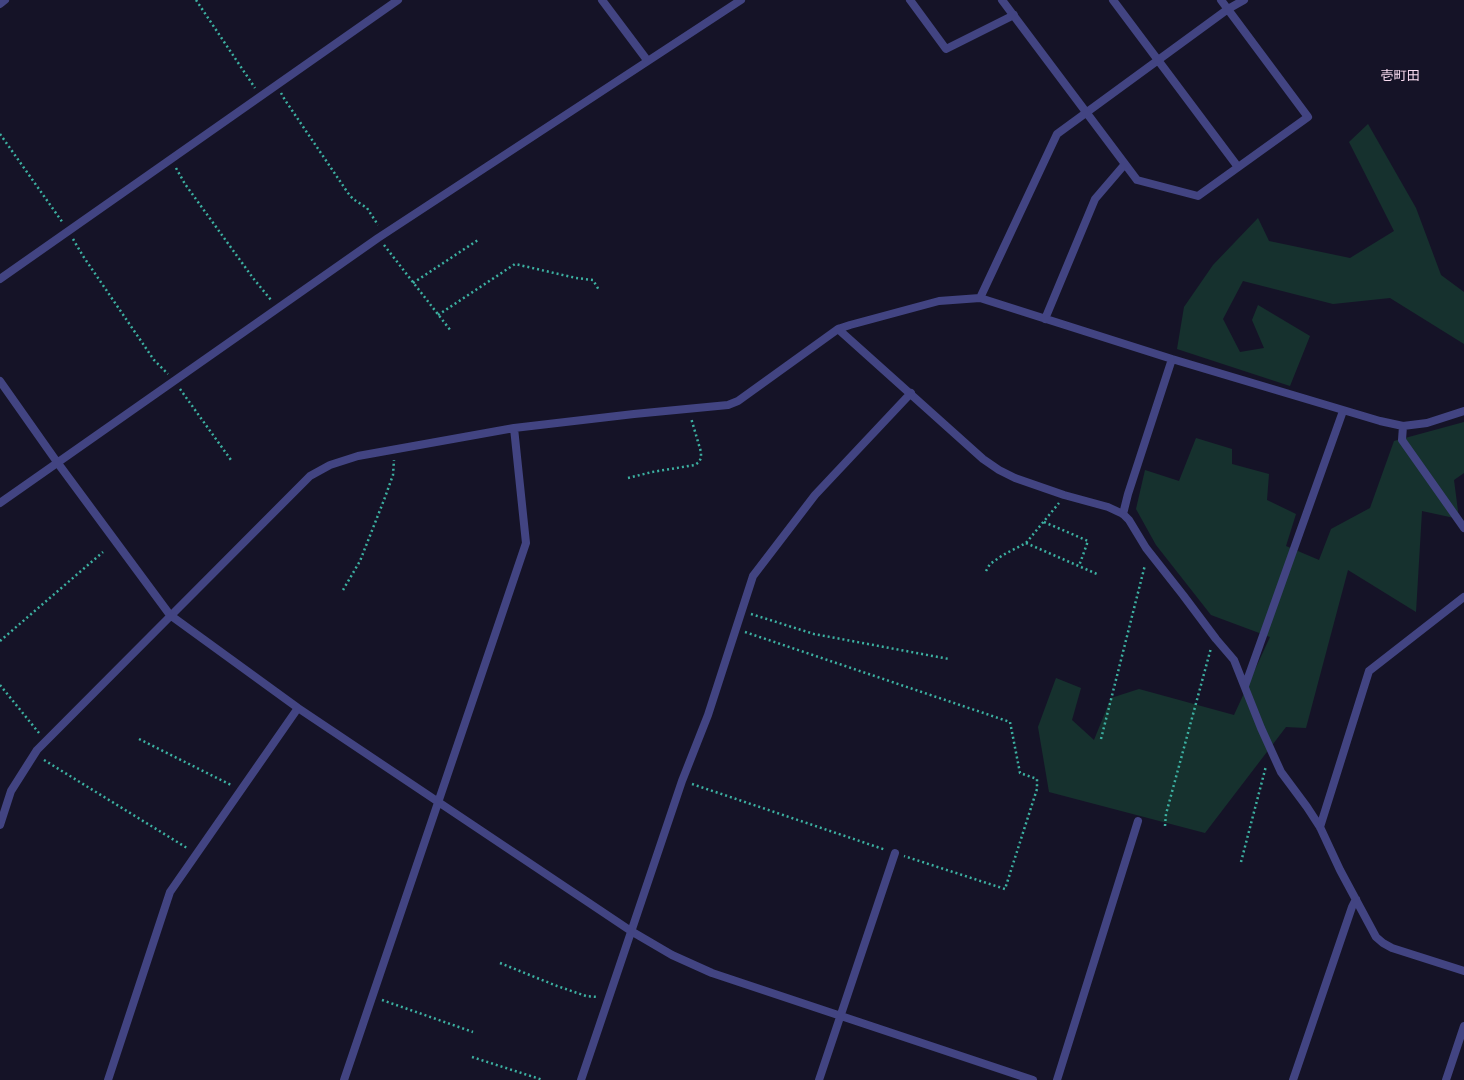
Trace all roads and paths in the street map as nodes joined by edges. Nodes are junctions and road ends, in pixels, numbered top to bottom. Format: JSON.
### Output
{"nodes":[{"id":1,"x":5,"y":0,"type":"edge"},
{"id":2,"x":196,"y":0,"type":"edge"},
{"id":3,"x":398,"y":0,"type":"edge"},
{"id":4,"x":602,"y":0,"type":"edge"},
{"id":5,"x":741,"y":0,"type":"edge"},
{"id":6,"x":910,"y":0,"type":"edge"},
{"id":7,"x":1002,"y":0,"type":"edge"},
{"id":8,"x":1113,"y":0,"type":"edge"},
{"id":9,"x":1222,"y":0,"type":"edge"},
{"id":10,"x":1244,"y":0,"type":"edge"},
{"id":11,"x":0,"y":4,"type":"edge"},
{"id":12,"x":1228,"y":9,"type":"junction"},
{"id":13,"x":1014,"y":15,"type":"junction"},
{"id":14,"x":647,"y":60,"type":"junction"},
{"id":15,"x":1157,"y":61,"type":"junction"},
{"id":16,"x":277,"y":84,"type":"junction"},
{"id":17,"x":260,"y":95,"type":"junction"},
{"id":18,"x":1086,"y":113,"type":"junction"},
{"id":19,"x":0,"y":134,"type":"edge"},
{"id":20,"x":170,"y":158,"type":"junction"},
{"id":21,"x":1124,"y":164,"type":"junction"},
{"id":22,"x":1238,"y":167,"type":"junction"},
{"id":23,"x":68,"y":230,"type":"junction"},
{"id":24,"x":381,"y":236,"type":"junction"},
{"id":25,"x":478,"y":240,"type":"dead end"},
{"id":26,"x":0,"y":278,"type":"edge"},
{"id":27,"x":413,"y":283,"type":"junction"},
{"id":28,"x":599,"y":290,"type":"dead end"},
{"id":29,"x":980,"y":298,"type":"junction"},
{"id":30,"x":278,"y":308,"type":"junction"},
{"id":31,"x":438,"y":315,"type":"junction"},
{"id":32,"x":1045,"y":319,"type":"junction"},
{"id":33,"x":838,"y":329,"type":"junction"},
{"id":34,"x":451,"y":331,"type":"dead end"},
{"id":35,"x":1172,"y":359,"type":"junction"},
{"id":36,"x":0,"y":381,"type":"edge"},
{"id":37,"x":174,"y":381,"type":"junction"},
{"id":38,"x":911,"y":393,"type":"junction"},
{"id":39,"x":688,"y":409,"type":"junction"},
{"id":40,"x":1343,"y":411,"type":"junction"},
{"id":41,"x":1464,"y":411,"type":"edge"},
{"id":42,"x":1403,"y":426,"type":"junction"},
{"id":43,"x":514,"y":428,"type":"junction"},
{"id":44,"x":393,"y":449,"type":"junction"},
{"id":45,"x":230,"y":460,"type":"dead end"},
{"id":46,"x":57,"y":462,"type":"junction"},
{"id":47,"x":628,"y":478,"type":"dead end"},
{"id":48,"x":1064,"y":495,"type":"junction"},
{"id":49,"x":0,"y":503,"type":"edge"},
{"id":50,"x":1123,"y":514,"type":"junction"},
{"id":51,"x":1044,"y":522,"type":"junction"},
{"id":52,"x":1464,"y":528,"type":"edge"},
{"id":53,"x":1026,"y":543,"type":"junction"},
{"id":54,"x":103,"y":552,"type":"dead end"},
{"id":55,"x":1150,"y":552,"type":"junction"},
{"id":56,"x":1079,"y":566,"type":"junction"},
{"id":57,"x":986,"y":570,"type":"dead end"},
{"id":58,"x":1097,"y":574,"type":"dead end"},
{"id":59,"x":343,"y":590,"type":"dead end"},
{"id":60,"x":1464,"y":597,"type":"edge"},
{"id":61,"x":742,"y":611,"type":"junction"},
{"id":62,"x":170,"y":615,"type":"junction"},
{"id":63,"x":736,"y":628,"type":"junction"},
{"id":64,"x":1216,"y":639,"type":"junction"},
{"id":65,"x":0,"y":641,"type":"edge"},
{"id":66,"x":949,"y":659,"type":"dead end"},
{"id":67,"x":0,"y":685,"type":"edge"},
{"id":68,"x":1244,"y":686,"type":"junction"},
{"id":69,"x":298,"y":708,"type":"junction"},
{"id":70,"x":139,"y":738,"type":"dead end"},
{"id":71,"x":1101,"y":739,"type":"dead end"},
{"id":72,"x":46,"y":740,"type":"junction"},
{"id":73,"x":36,"y":750,"type":"junction"},
{"id":74,"x":1274,"y":757,"type":"junction"},
{"id":75,"x":682,"y":781,"type":"junction"},
{"id":76,"x":240,"y":791,"type":"junction"},
{"id":77,"x":438,"y":801,"type":"junction"},
{"id":78,"x":1138,"y":822,"type":"dead end"},
{"id":79,"x":0,"y":825,"type":"edge"},
{"id":80,"x":1165,"y":826,"type":"dead end"},
{"id":81,"x":1320,"y":827,"type":"junction"},
{"id":82,"x":895,"y":853,"type":"junction"},
{"id":83,"x":196,"y":854,"type":"junction"},
{"id":84,"x":1241,"y":862,"type":"dead end"},
{"id":85,"x":1356,"y":899,"type":"junction"},
{"id":86,"x":631,"y":930,"type":"junction"},
{"id":87,"x":500,"y":963,"type":"dead end"},
{"id":88,"x":1464,"y":971,"type":"edge"},
{"id":89,"x":373,"y":995,"type":"junction"},
{"id":90,"x":608,"y":1000,"type":"junction"},
{"id":91,"x":840,"y":1015,"type":"junction"},
{"id":92,"x":1464,"y":1026,"type":"edge"},
{"id":93,"x":473,"y":1032,"type":"dead end"},
{"id":94,"x":472,"y":1057,"type":"dead end"},
{"id":95,"x":108,"y":1080,"type":"edge"},
{"id":96,"x":344,"y":1080,"type":"edge"},
{"id":97,"x":543,"y":1080,"type":"edge"},
{"id":98,"x":581,"y":1080,"type":"edge"},
{"id":99,"x":818,"y":1080,"type":"edge"},
{"id":100,"x":1033,"y":1080,"type":"edge"},
{"id":101,"x":1057,"y":1080,"type":"edge"},
{"id":102,"x":1293,"y":1080,"type":"edge"},
{"id":103,"x":1446,"y":1080,"type":"edge"}],
"edges":[{"from":1,"to":11,"type":"street"},
{"from":2,"to":17,"type":"path"},
{"from":3,"to":16,"type":"street"},
{"from":4,"to":14,"type":"street"},
{"from":5,"to":14,"type":"street"},
{"from":6,"to":13,"type":"street"},
{"from":7,"to":13,"type":"street"},
{"from":8,"to":15,"type":"street"},
{"from":9,"to":12,"type":"street"},
{"from":10,"to":12,"type":"street"},
{"from":12,"to":15,"type":"street"},
{"from":12,"to":22,"type":"street"},
{"from":13,"to":18,"type":"street"},
{"from":14,"to":24,"type":"street"},
{"from":15,"to":18,"type":"street"},
{"from":15,"to":22,"type":"street"},
{"from":16,"to":17,"type":"street"},
{"from":16,"to":24,"type":"path"},
{"from":17,"to":20,"type":"street"},
{"from":18,"to":21,"type":"street"},
{"from":18,"to":29,"type":"street"},
{"from":19,"to":23,"type":"path"},
{"from":20,"to":23,"type":"street"},
{"from":20,"to":30,"type":"path"},
{"from":21,"to":22,"type":"street"},
{"from":21,"to":32,"type":"street"},
{"from":23,"to":26,"type":"street"},
{"from":23,"to":37,"type":"path"},
{"from":24,"to":27,"type":"path"},
{"from":24,"to":30,"type":"street"},
{"from":25,"to":27,"type":"path"},
{"from":27,"to":31,"type":"path"},
{"from":28,"to":31,"type":"path"},
{"from":29,"to":32,"type":"street"},
{"from":29,"to":33,"type":"street"},
{"from":30,"to":37,"type":"street"},
{"from":31,"to":34,"type":"path"},
{"from":32,"to":35,"type":"street"},
{"from":33,"to":38,"type":"street"},
{"from":33,"to":39,"type":"street"},
{"from":35,"to":40,"type":"street"},
{"from":35,"to":50,"type":"street"},
{"from":36,"to":46,"type":"street"},
{"from":37,"to":45,"type":"path"},
{"from":37,"to":46,"type":"street"},
{"from":38,"to":48,"type":"street"},
{"from":38,"to":61,"type":"street"},
{"from":39,"to":43,"type":"street"},
{"from":39,"to":47,"type":"path"},
{"from":40,"to":42,"type":"street"},
{"from":40,"to":68,"type":"street"},
{"from":41,"to":42,"type":"street"},
{"from":42,"to":52,"type":"street"},
{"from":43,"to":44,"type":"street"},
{"from":43,"to":77,"type":"street"},
{"from":44,"to":59,"type":"path"},
{"from":44,"to":62,"type":"street"},
{"from":46,"to":49,"type":"street"},
{"from":46,"to":62,"type":"street"},
{"from":48,"to":50,"type":"street"},
{"from":48,"to":51,"type":"path"},
{"from":50,"to":55,"type":"street"},
{"from":51,"to":53,"type":"path"},
{"from":51,"to":56,"type":"path"},
{"from":53,"to":56,"type":"path"},
{"from":53,"to":57,"type":"path"},
{"from":54,"to":65,"type":"path"},
{"from":55,"to":64,"type":"street"},
{"from":55,"to":71,"type":"path"},
{"from":56,"to":58,"type":"path"},
{"from":60,"to":81,"type":"street"},
{"from":61,"to":63,"type":"street"},
{"from":61,"to":66,"type":"path"},
{"from":62,"to":69,"type":"street"},
{"from":62,"to":72,"type":"street"},
{"from":63,"to":75,"type":"street"},
{"from":63,"to":82,"type":"path"},
{"from":64,"to":68,"type":"street"},
{"from":64,"to":80,"type":"path"},
{"from":67,"to":72,"type":"path"},
{"from":68,"to":74,"type":"street"},
{"from":69,"to":76,"type":"street"},
{"from":69,"to":77,"type":"street"},
{"from":70,"to":76,"type":"path"},
{"from":72,"to":73,"type":"street"},
{"from":73,"to":79,"type":"street"},
{"from":73,"to":83,"type":"path"},
{"from":74,"to":81,"type":"street"},
{"from":74,"to":84,"type":"path"},
{"from":75,"to":82,"type":"path"},
{"from":75,"to":86,"type":"street"},
{"from":76,"to":83,"type":"street"},
{"from":77,"to":86,"type":"street"},
{"from":77,"to":89,"type":"street"},
{"from":78,"to":101,"type":"street"},
{"from":81,"to":85,"type":"street"},
{"from":82,"to":91,"type":"street"},
{"from":83,"to":95,"type":"street"},
{"from":85,"to":88,"type":"street"},
{"from":85,"to":102,"type":"street"},
{"from":86,"to":90,"type":"street"},
{"from":86,"to":91,"type":"street"},
{"from":87,"to":90,"type":"path"},
{"from":89,"to":93,"type":"path"},
{"from":89,"to":96,"type":"street"},
{"from":90,"to":98,"type":"street"},
{"from":91,"to":99,"type":"street"},
{"from":91,"to":100,"type":"street"},
{"from":92,"to":103,"type":"street"},
{"from":94,"to":97,"type":"path"}]}
